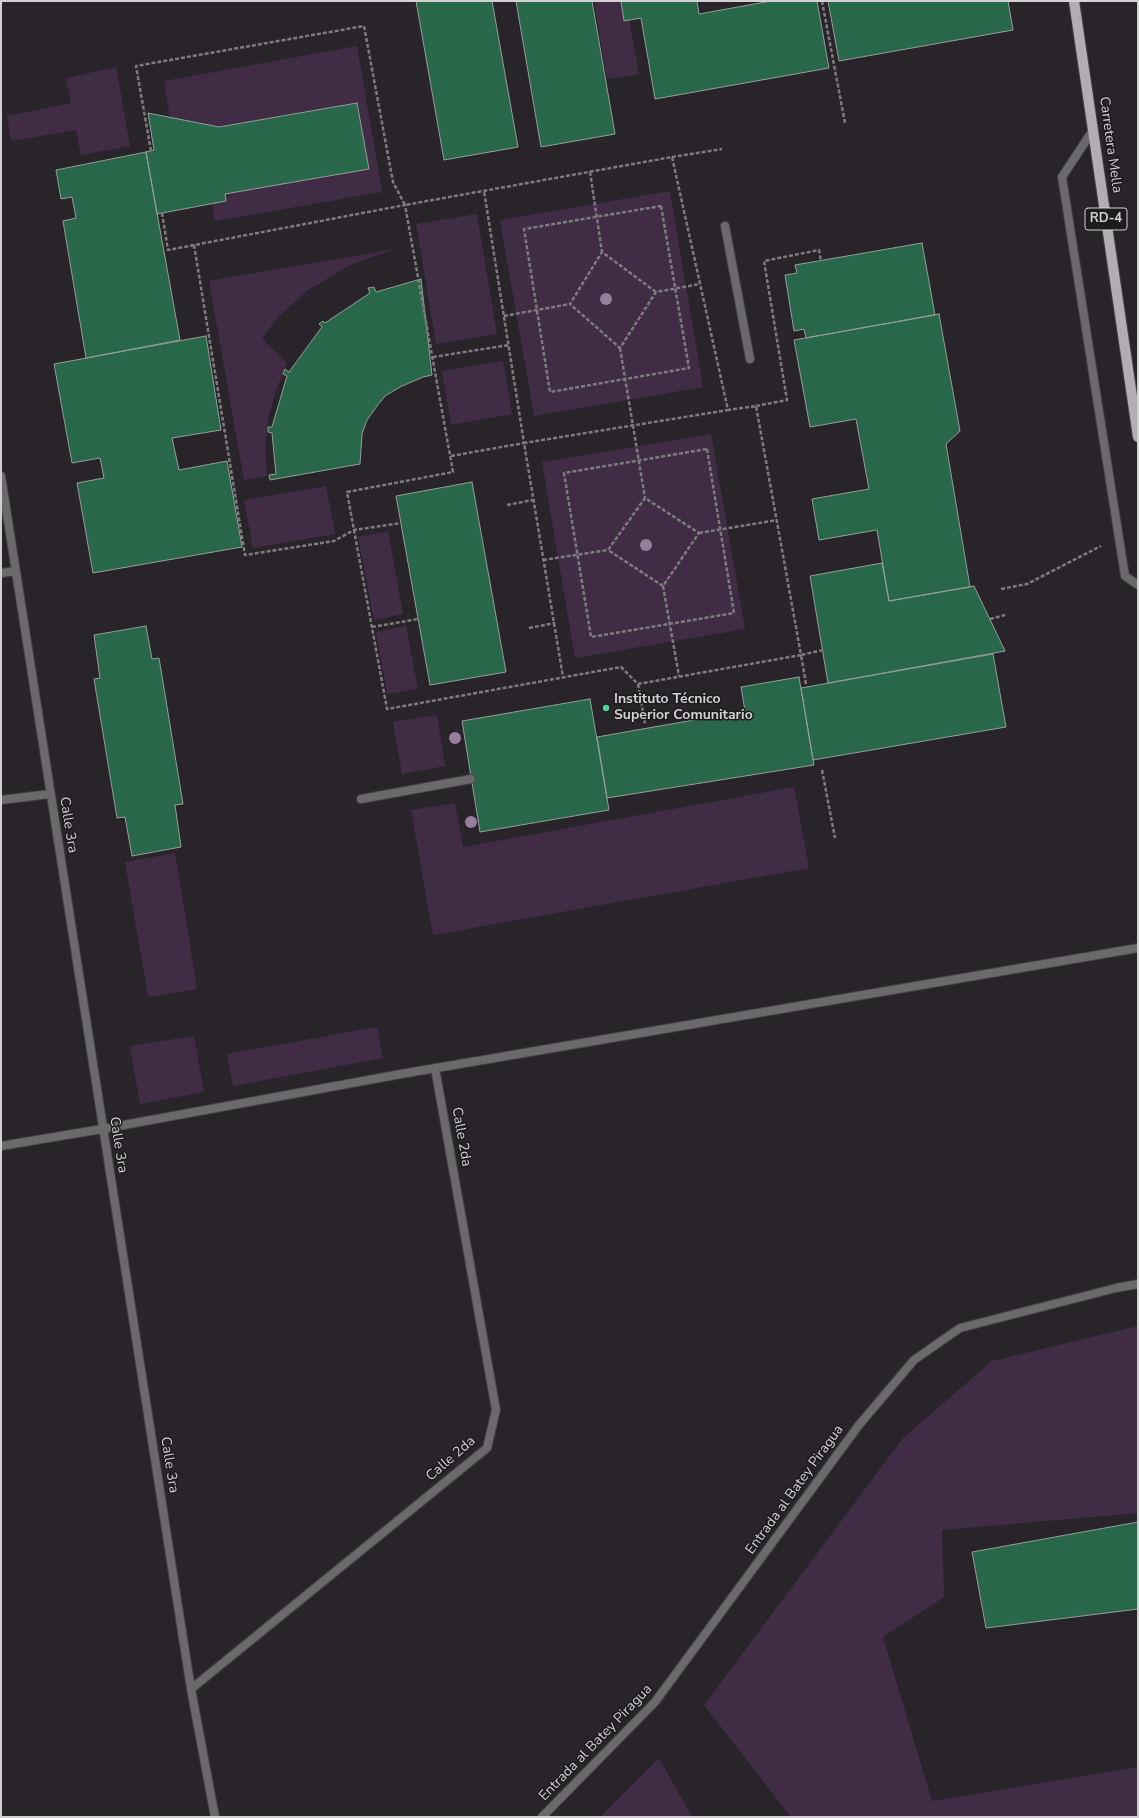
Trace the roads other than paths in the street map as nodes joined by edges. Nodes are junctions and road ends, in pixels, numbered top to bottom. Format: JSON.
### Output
{"nodes":[{"id":1,"x":1074,"y":1,"type":"edge"},
{"id":2,"x":1093,"y":130,"type":"junction"},
{"id":3,"x":725,"y":226,"type":"dead end"},
{"id":4,"x":750,"y":359,"type":"dead end"},
{"id":5,"x":1138,"y":436,"type":"edge"},
{"id":6,"x":1,"y":476,"type":"edge"},
{"id":7,"x":16,"y":571,"type":"junction"},
{"id":8,"x":1,"y":573,"type":"edge"},
{"id":9,"x":1138,"y":585,"type":"edge"},
{"id":10,"x":471,"y":779,"type":"dead end"},
{"id":11,"x":50,"y":794,"type":"junction"},
{"id":12,"x":362,"y":799,"type":"dead end"},
{"id":13,"x":1,"y":800,"type":"edge"},
{"id":14,"x":1138,"y":948,"type":"edge"},
{"id":15,"x":435,"y":1068,"type":"junction"},
{"id":16,"x":102,"y":1129,"type":"junction"},
{"id":17,"x":1,"y":1146,"type":"edge"},
{"id":18,"x":1138,"y":1284,"type":"edge"},
{"id":19,"x":191,"y":1689,"type":"junction"},
{"id":20,"x":215,"y":1817,"type":"edge"},
{"id":21,"x":542,"y":1817,"type":"edge"}],
"edges":[{"from":1,"to":2,"type":"main road","name":"Carretera Mella","number":"RD-4"},
{"from":2,"to":5,"type":"main road","name":"Carretera Mella","number":"RD-4"},
{"from":2,"to":9,"type":"street"},
{"from":3,"to":4,"type":"street"},
{"from":6,"to":7,"type":"street","name":"Calle 3ra"},
{"from":7,"to":8,"type":"street"},
{"from":7,"to":11,"type":"street","name":"Calle 3ra"},
{"from":10,"to":12,"type":"street"},
{"from":11,"to":13,"type":"street"},
{"from":11,"to":16,"type":"street","name":"Calle 3ra"},
{"from":14,"to":15,"type":"street"},
{"from":15,"to":16,"type":"street"},
{"from":15,"to":19,"type":"street","name":"Calle 2da"},
{"from":16,"to":17,"type":"street"},
{"from":16,"to":19,"type":"street","name":"Calle 3ra"},
{"from":18,"to":21,"type":"street","name":"Entrada al Batey Piragua"},
{"from":19,"to":20,"type":"street","name":"Calle 3ra"}]}
